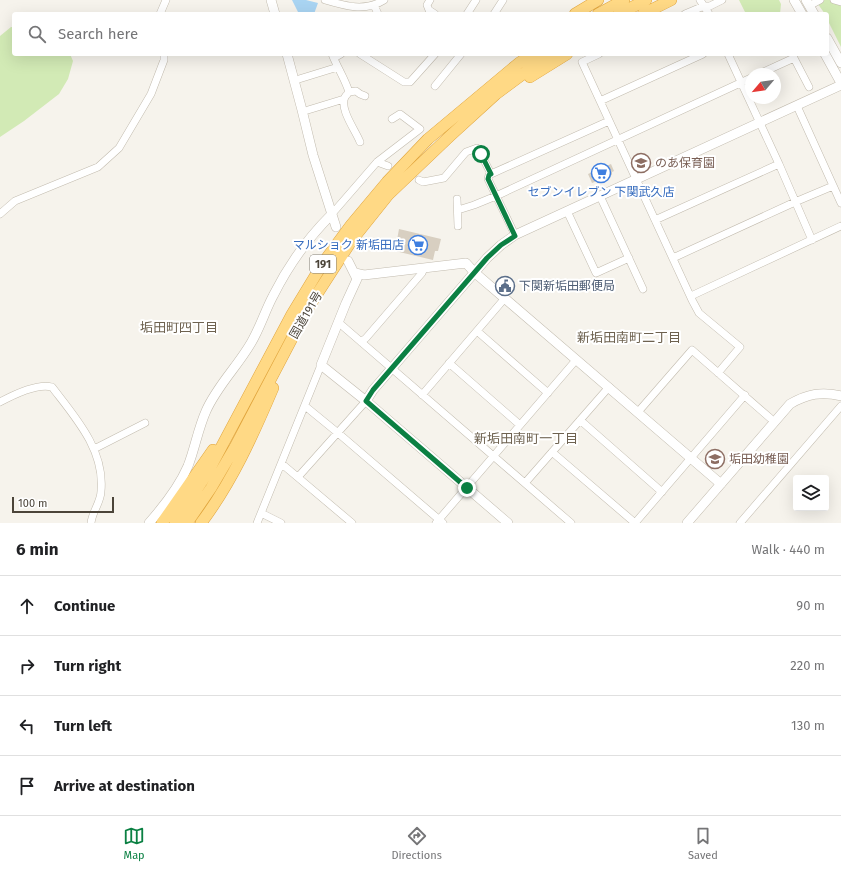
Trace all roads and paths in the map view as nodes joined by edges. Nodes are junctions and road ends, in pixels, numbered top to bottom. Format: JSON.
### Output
{"nodes":[{"id":1,"x":166,"y":0,"type":"edge"},
{"id":2,"x":271,"y":0,"type":"edge"},
{"id":3,"x":325,"y":0,"type":"edge"},
{"id":4,"x":384,"y":0,"type":"edge"},
{"id":5,"x":430,"y":0,"type":"edge"},
{"id":6,"x":476,"y":0,"type":"edge"},
{"id":7,"x":503,"y":0,"type":"edge"},
{"id":8,"x":598,"y":0,"type":"edge"},
{"id":9,"x":624,"y":0,"type":"edge"},
{"id":10,"x":646,"y":0,"type":"edge"},
{"id":11,"x":671,"y":0,"type":"edge"},
{"id":12,"x":722,"y":0,"type":"edge"},
{"id":13,"x":794,"y":0,"type":"edge"},
{"id":14,"x":820,"y":0,"type":"edge"},
{"id":15,"x":834,"y":0,"type":"edge"},
{"id":16,"x":841,"y":2,"type":"edge"},
{"id":17,"x":702,"y":3,"type":"edge"},
{"id":18,"x":374,"y":5,"type":"junction"},
{"id":19,"x":345,"y":6,"type":"junction"},
{"id":20,"x":809,"y":7,"type":"edge"},
{"id":21,"x":161,"y":12,"type":"edge"},
{"id":22,"x":274,"y":12,"type":"edge"},
{"id":23,"x":343,"y":12,"type":"edge"},
{"id":24,"x":377,"y":12,"type":"edge"},
{"id":25,"x":432,"y":12,"type":"edge"},
{"id":26,"x":468,"y":12,"type":"edge"},
{"id":27,"x":495,"y":12,"type":"edge"},
{"id":28,"x":579,"y":12,"type":"edge"},
{"id":29,"x":602,"y":12,"type":"edge"},
{"id":30,"x":623,"y":12,"type":"edge"},
{"id":31,"x":647,"y":12,"type":"edge"},
{"id":32,"x":688,"y":12,"type":"edge"},
{"id":33,"x":708,"y":12,"type":"edge"},
{"id":34,"x":801,"y":12,"type":"edge"},
{"id":35,"x":829,"y":42,"type":"edge"},
{"id":36,"x":164,"y":56,"type":"edge"},
{"id":37,"x":288,"y":56,"type":"edge"},
{"id":38,"x":333,"y":56,"type":"edge"},
{"id":39,"x":363,"y":56,"type":"edge"},
{"id":40,"x":430,"y":56,"type":"edge"},
{"id":41,"x":459,"y":56,"type":"edge"},
{"id":42,"x":519,"y":56,"type":"edge"},
{"id":43,"x":530,"y":56,"type":"edge"},
{"id":44,"x":547,"y":56,"type":"edge"},
{"id":45,"x":564,"y":56,"type":"edge"},
{"id":46,"x":595,"y":56,"type":"edge"},
{"id":47,"x":699,"y":56,"type":"edge"},
{"id":48,"x":729,"y":56,"type":"edge"},
{"id":49,"x":826,"y":56,"type":"edge"},
{"id":50,"x":841,"y":63,"type":"edge"},
{"id":51,"x":336,"y":68,"type":"junction"},
{"id":52,"x":772,"y":68,"type":"edge"},
{"id":53,"x":299,"y":79,"type":"dead end"},
{"id":54,"x":745,"y":81,"type":"edge"},
{"id":55,"x":740,"y":83,"type":"junction"},
{"id":56,"x":510,"y":84,"type":"junction"},
{"id":57,"x":841,"y":84,"type":"edge"},
{"id":58,"x":435,"y":86,"type":"dead end"},
{"id":59,"x":809,"y":87,"type":"dead end"},
{"id":60,"x":349,"y":92,"type":"junction"},
{"id":61,"x":365,"y":96,"type":"dead end"},
{"id":62,"x":344,"y":99,"type":"junction"},
{"id":63,"x":600,"y":101,"type":"junction"},
{"id":64,"x":797,"y":106,"type":"junction"},
{"id":65,"x":308,"y":110,"type":"dead end"},
{"id":66,"x":392,"y":119,"type":"dead end"},
{"id":67,"x":449,"y":120,"type":"junction"},
{"id":68,"x":609,"y":121,"type":"junction"},
{"id":69,"x":759,"y":123,"type":"junction"},
{"id":70,"x":617,"y":139,"type":"junction"},
{"id":71,"x":360,"y":142,"type":"dead end"},
{"id":72,"x":377,"y":162,"type":"junction"},
{"id":73,"x":778,"y":164,"type":"junction"},
{"id":74,"x":388,"y":166,"type":"dead end"},
{"id":75,"x":491,"y":174,"type":"junction"},
{"id":76,"x":636,"y":179,"type":"junction"},
{"id":77,"x":419,"y":180,"type":"dead end"},
{"id":78,"x":833,"y":186,"type":"junction"},
{"id":79,"x":496,"y":196,"type":"junction"},
{"id":80,"x":600,"y":196,"type":"junction"},
{"id":81,"x":457,"y":199,"type":"dead end"},
{"id":82,"x":795,"y":202,"type":"junction"},
{"id":83,"x":841,"y":203,"type":"edge"},
{"id":84,"x":458,"y":210,"type":"junction"},
{"id":85,"x":567,"y":211,"type":"junction"},
{"id":86,"x":0,"y":214,"type":"edge"},
{"id":87,"x":331,"y":215,"type":"junction"},
{"id":88,"x":655,"y":220,"type":"junction"},
{"id":89,"x":458,"y":226,"type":"dead end"},
{"id":90,"x":841,"y":226,"type":"edge"},
{"id":91,"x":336,"y":227,"type":"dead end"},
{"id":92,"x":515,"y":236,"type":"junction"},
{"id":93,"x":812,"y":240,"type":"junction"},
{"id":94,"x":629,"y":258,"type":"junction"},
{"id":95,"x":673,"y":258,"type":"junction"},
{"id":96,"x":348,"y":261,"type":"dead end"},
{"id":97,"x":424,"y":268,"type":"junction"},
{"id":98,"x":474,"y":272,"type":"junction"},
{"id":99,"x":355,"y":273,"type":"junction"},
{"id":100,"x":643,"y":289,"type":"dead end"},
{"id":101,"x":691,"y":296,"type":"junction"},
{"id":102,"x":505,"y":298,"type":"junction"},
{"id":103,"x":308,"y":308,"type":"junction"},
{"id":104,"x":338,"y":322,"type":"junction"},
{"id":105,"x":477,"y":331,"type":"junction"},
{"id":106,"x":361,"y":342,"type":"junction"},
{"id":107,"x":576,"y":360,"type":"junction"},
{"id":108,"x":449,"y":363,"type":"junction"},
{"id":109,"x":321,"y":365,"type":"junction"},
{"id":110,"x":392,"y":369,"type":"junction"},
{"id":111,"x":718,"y":373,"type":"junction"},
{"id":112,"x":258,"y":377,"type":"junction"},
{"id":113,"x":609,"y":388,"type":"junction"},
{"id":114,"x":548,"y":393,"type":"junction"},
{"id":115,"x":422,"y":395,"type":"junction"},
{"id":116,"x":745,"y":396,"type":"junction"},
{"id":117,"x":841,"y":396,"type":"edge"},
{"id":118,"x":366,"y":401,"type":"junction"},
{"id":119,"x":0,"y":402,"type":"edge"},
{"id":120,"x":305,"y":406,"type":"junction"},
{"id":121,"x":841,"y":406,"type":"edge"},
{"id":122,"x":638,"y":412,"type":"junction"},
{"id":123,"x":770,"y":418,"type":"dead end"},
{"id":124,"x":580,"y":420,"type":"junction"},
{"id":125,"x":145,"y":423,"type":"dead end"},
{"id":126,"x":520,"y":425,"type":"junction"},
{"id":127,"x":338,"y":433,"type":"junction"},
{"id":128,"x":94,"y":449,"type":"junction"},
{"id":129,"x":552,"y":452,"type":"junction"},
{"id":130,"x":493,"y":456,"type":"junction"},
{"id":131,"x":691,"y":458,"type":"junction"},
{"id":132,"x":282,"y":464,"type":"junction"},
{"id":133,"x":298,"y":477,"type":"junction"},
{"id":134,"x":525,"y":483,"type":"junction"},
{"id":135,"x":721,"y":484,"type":"junction"},
{"id":136,"x":467,"y":488,"type":"junction"},
{"id":137,"x":662,"y":492,"type":"junction"},
{"id":138,"x":261,"y":513,"type":"junction"},
{"id":139,"x":439,"y":522,"type":"edge"},
{"id":140,"x":91,"y":523,"type":"edge"},
{"id":141,"x":149,"y":523,"type":"edge"},
{"id":142,"x":162,"y":523,"type":"edge"},
{"id":143,"x":175,"y":523,"type":"edge"},
{"id":144,"x":187,"y":523,"type":"edge"},
{"id":145,"x":201,"y":523,"type":"edge"},
{"id":146,"x":256,"y":523,"type":"edge"},
{"id":147,"x":281,"y":523,"type":"edge"},
{"id":148,"x":352,"y":523,"type":"edge"},
{"id":149,"x":508,"y":523,"type":"edge"},
{"id":150,"x":571,"y":523,"type":"edge"},
{"id":151,"x":635,"y":523,"type":"edge"},
{"id":152,"x":687,"y":523,"type":"edge"},
{"id":153,"x":740,"y":523,"type":"edge"}],
"edges":[{"from":1,"to":21,"type":"street"},
{"from":2,"to":22,"type":"street"},
{"from":3,"to":19,"type":"street"},
{"from":4,"to":18,"type":"street"},
{"from":5,"to":25,"type":"street"},
{"from":6,"to":26,"type":"street"},
{"from":7,"to":27,"type":"street"},
{"from":8,"to":28,"type":"highway"},
{"from":9,"to":29,"type":"highway"},
{"from":10,"to":30,"type":"highway"},
{"from":11,"to":31,"type":"highway"},
{"from":12,"to":17,"type":"street"},
{"from":13,"to":34,"type":"street"},
{"from":14,"to":20,"type":"street"},
{"from":15,"to":16,"type":"street"},
{"from":17,"to":32,"type":"street"},
{"from":17,"to":33,"type":"street"},
{"from":18,"to":19,"type":"street"},
{"from":18,"to":24,"type":"street"},
{"from":19,"to":23,"type":"street"},
{"from":35,"to":50,"type":"street"},
{"from":36,"to":86,"type":"street"},
{"from":37,"to":87,"type":"street"},
{"from":38,"to":51,"type":"street"},
{"from":39,"to":40,"type":"street"},
{"from":41,"to":58,"type":"street"},
{"from":42,"to":67,"type":"highway"},
{"from":43,"to":67,"type":"highway","name":"国道191号","number":"191"},
{"from":44,"to":56,"type":"highway","name":"国道191号","number":"191"},
{"from":45,"to":56,"type":"highway"},
{"from":46,"to":63,"type":"street"},
{"from":47,"to":63,"type":"street"},
{"from":48,"to":55,"type":"street"},
{"from":49,"to":57,"type":"street"},
{"from":51,"to":53,"type":"street"},
{"from":51,"to":60,"type":"street"},
{"from":52,"to":59,"type":"street"},
{"from":54,"to":55,"type":"street"},
{"from":55,"to":69,"type":"street"},
{"from":55,"to":70,"type":"street"},
{"from":56,"to":103,"type":"highway","name":"国道191号","number":"191"},
{"from":57,"to":64,"type":"street"},
{"from":60,"to":61,"type":"street"},
{"from":60,"to":62,"type":"street"},
{"from":62,"to":65,"type":"street"},
{"from":62,"to":71,"type":"street"},
{"from":63,"to":68,"type":"street"},
{"from":64,"to":69,"type":"street"},
{"from":64,"to":78,"type":"street"},
{"from":66,"to":72,"type":"street"},
{"from":67,"to":112,"type":"highway","name":"国道191号","number":"191"},
{"from":68,"to":70,"type":"street"},
{"from":68,"to":75,"type":"street"},
{"from":69,"to":73,"type":"street"},
{"from":69,"to":76,"type":"street"},
{"from":70,"to":76,"type":"street"},
{"from":70,"to":79,"type":"street"},
{"from":72,"to":74,"type":"street"},
{"from":72,"to":87,"type":"street"},
{"from":73,"to":82,"type":"street"},
{"from":73,"to":88,"type":"street"},
{"from":75,"to":77,"type":"street"},
{"from":75,"to":79,"type":"street"},
{"from":76,"to":80,"type":"street"},
{"from":76,"to":88,"type":"street"},
{"from":78,"to":82,"type":"street"},
{"from":78,"to":83,"type":"street"},
{"from":79,"to":84,"type":"street"},
{"from":79,"to":92,"type":"street"},
{"from":80,"to":85,"type":"street"},
{"from":80,"to":94,"type":"street"},
{"from":81,"to":84,"type":"street"},
{"from":82,"to":93,"type":"street"},
{"from":82,"to":95,"type":"street"},
{"from":84,"to":89,"type":"street"},
{"from":85,"to":92,"type":"street"},
{"from":85,"to":94,"type":"street"},
{"from":87,"to":91,"type":"street"},
{"from":87,"to":141,"type":"street"},
{"from":88,"to":95,"type":"street"},
{"from":90,"to":93,"type":"street"},
{"from":92,"to":98,"type":"street"},
{"from":93,"to":101,"type":"street"},
{"from":94,"to":100,"type":"street"},
{"from":95,"to":101,"type":"street"},
{"from":96,"to":99,"type":"street"},
{"from":97,"to":98,"type":"street"},
{"from":97,"to":99,"type":"street"},
{"from":97,"to":106,"type":"street"},
{"from":98,"to":102,"type":"street"},
{"from":98,"to":110,"type":"street"},
{"from":99,"to":104,"type":"street"},
{"from":101,"to":111,"type":"street"},
{"from":102,"to":105,"type":"street"},
{"from":102,"to":107,"type":"street"},
{"from":103,"to":144,"type":"highway","name":"国道191号","number":"191"},
{"from":103,"to":145,"type":"highway"},
{"from":104,"to":106,"type":"street"},
{"from":104,"to":109,"type":"street"},
{"from":105,"to":108,"type":"street"},
{"from":105,"to":114,"type":"street"},
{"from":106,"to":110,"type":"street"},
{"from":107,"to":113,"type":"street"},
{"from":107,"to":114,"type":"street"},
{"from":108,"to":115,"type":"street"},
{"from":108,"to":126,"type":"street"},
{"from":109,"to":118,"type":"street"},
{"from":109,"to":120,"type":"street"},
{"from":110,"to":115,"type":"street"},
{"from":110,"to":118,"type":"street"},
{"from":111,"to":116,"type":"street"},
{"from":111,"to":122,"type":"street"},
{"from":112,"to":142,"type":"highway"},
{"from":112,"to":143,"type":"highway","name":"国道191号","number":"191"},
{"from":113,"to":122,"type":"street"},
{"from":113,"to":124,"type":"street"},
{"from":114,"to":126,"type":"street"},
{"from":115,"to":130,"type":"street"},
{"from":116,"to":123,"type":"street"},
{"from":116,"to":131,"type":"street"},
{"from":117,"to":135,"type":"street"},
{"from":118,"to":127,"type":"street"},
{"from":118,"to":136,"type":"street"},
{"from":119,"to":128,"type":"street"},
{"from":120,"to":127,"type":"street"},
{"from":120,"to":132,"type":"street"},
{"from":121,"to":153,"type":"street"},
{"from":122,"to":131,"type":"street"},
{"from":124,"to":129,"type":"street"},
{"from":124,"to":137,"type":"street"},
{"from":125,"to":128,"type":"street"},
{"from":126,"to":130,"type":"street"},
{"from":127,"to":133,"type":"street"},
{"from":127,"to":139,"type":"street"},
{"from":128,"to":140,"type":"street"},
{"from":129,"to":134,"type":"street"},
{"from":129,"to":151,"type":"street"},
{"from":130,"to":134,"type":"street"},
{"from":130,"to":136,"type":"street"},
{"from":131,"to":135,"type":"street"},
{"from":131,"to":137,"type":"street"},
{"from":132,"to":133,"type":"street"},
{"from":132,"to":138,"type":"street"},
{"from":133,"to":148,"type":"street"},
{"from":134,"to":150,"type":"street"},
{"from":135,"to":152,"type":"street"},
{"from":136,"to":139,"type":"street"},
{"from":136,"to":149,"type":"street"},
{"from":137,"to":151,"type":"street"},
{"from":138,"to":146,"type":"street"},
{"from":138,"to":147,"type":"street"}]}
